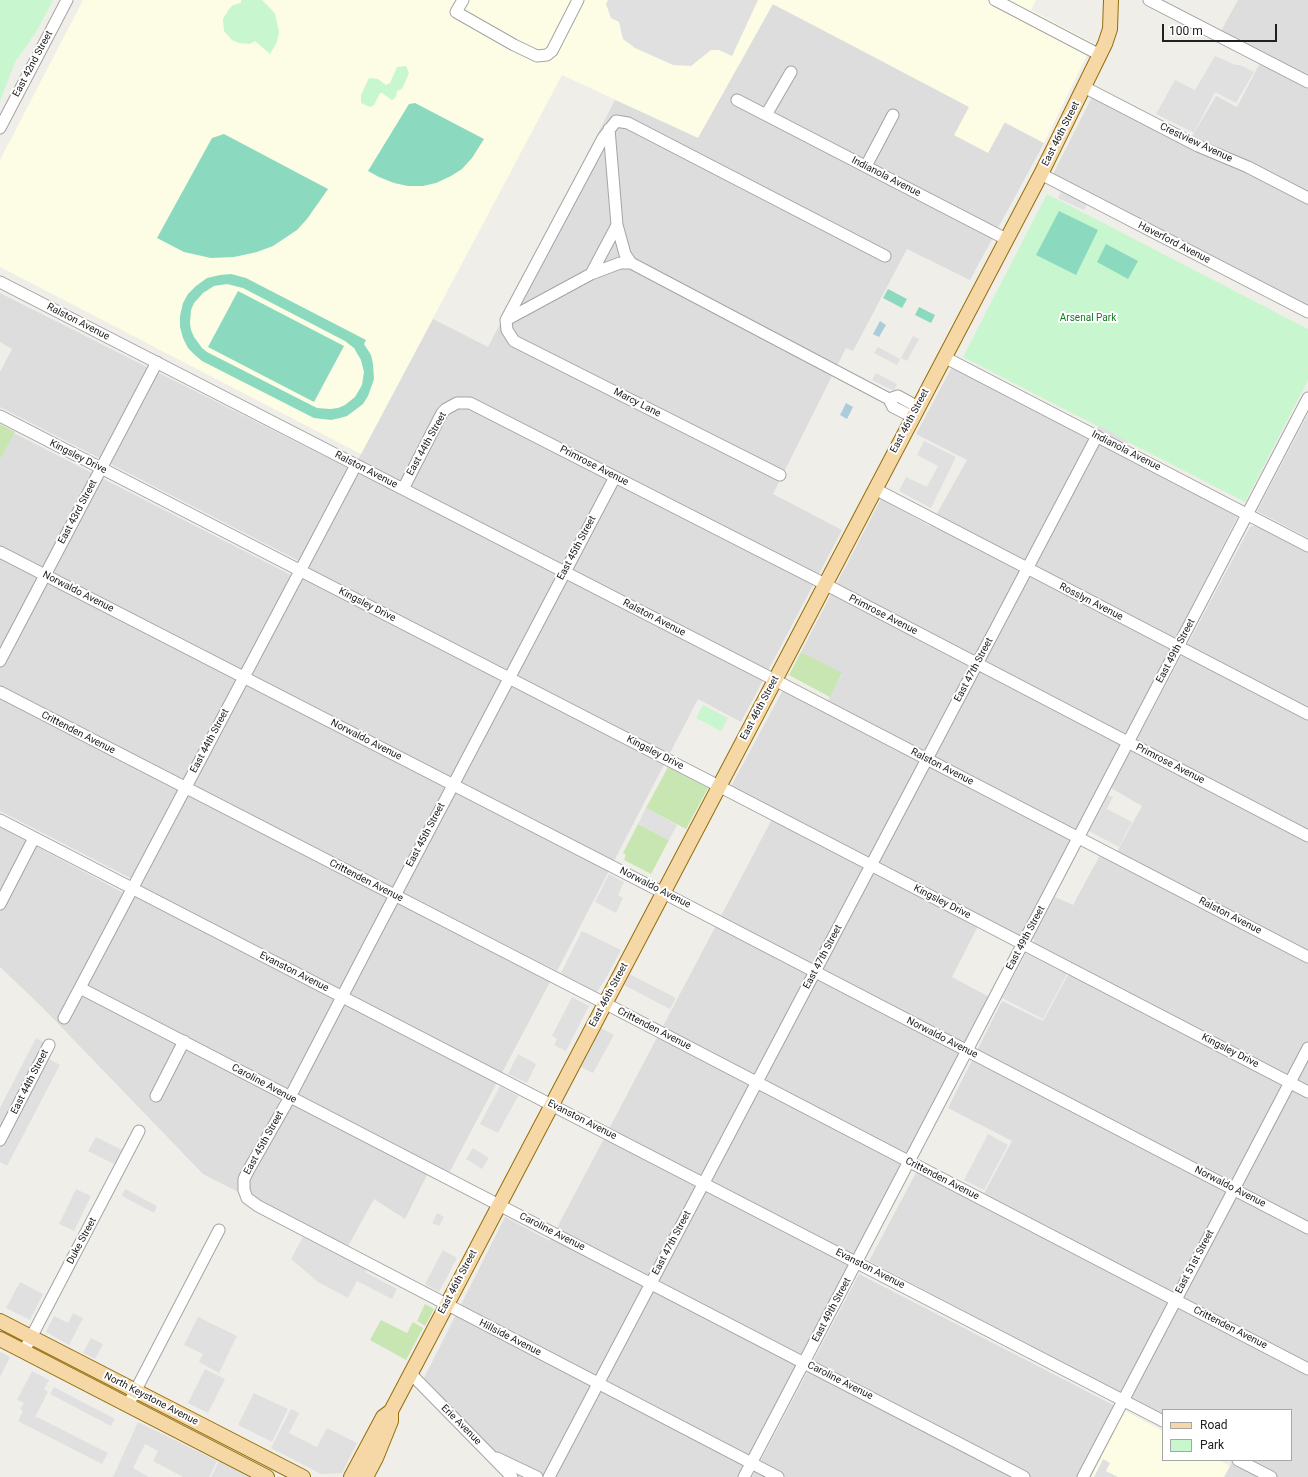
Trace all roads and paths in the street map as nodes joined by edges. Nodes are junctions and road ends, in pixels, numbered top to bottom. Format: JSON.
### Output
{"nodes":[{"id":1,"x":67,"y":0,"type":"edge"},
{"id":2,"x":463,"y":0,"type":"edge"},
{"id":3,"x":578,"y":0,"type":"edge"},
{"id":4,"x":995,"y":0,"type":"edge"},
{"id":5,"x":1111,"y":0,"type":"edge"},
{"id":6,"x":1149,"y":0,"type":"edge"},
{"id":7,"x":1100,"y":55,"type":"junction"},
{"id":8,"x":791,"y":72,"type":"dead end"},
{"id":9,"x":1308,"y":82,"type":"edge"},
{"id":10,"x":1084,"y":87,"type":"junction"},
{"id":11,"x":737,"y":100,"type":"dead end"},
{"id":12,"x":766,"y":115,"type":"junction"},
{"id":13,"x":893,"y":115,"type":"dead end"},
{"id":14,"x":0,"y":128,"type":"edge"},
{"id":15,"x":609,"y":129,"type":"junction"},
{"id":16,"x":866,"y":166,"type":"junction"},
{"id":17,"x":1041,"y":174,"type":"junction"},
{"id":18,"x":1308,"y":198,"type":"edge"},
{"id":19,"x":617,"y":225,"type":"junction"},
{"id":20,"x":1006,"y":239,"type":"junction"},
{"id":21,"x":885,"y":256,"type":"dead end"},
{"id":22,"x":632,"y":263,"type":"junction"},
{"id":23,"x":591,"y":274,"type":"junction"},
{"id":24,"x":0,"y":282,"type":"edge"},
{"id":25,"x":1308,"y":312,"type":"edge"},
{"id":26,"x":506,"y":320,"type":"junction"},
{"id":27,"x":944,"y":357,"type":"junction"},
{"id":28,"x":157,"y":362,"type":"junction"},
{"id":29,"x":1308,"y":398,"type":"edge"},
{"id":30,"x":455,"y":404,"type":"joint"},
{"id":31,"x":915,"y":412,"type":"junction"},
{"id":32,"x":0,"y":416,"type":"edge"},
{"id":33,"x":1097,"y":436,"type":"junction"},
{"id":34,"x":356,"y":465,"type":"junction"},
{"id":35,"x":101,"y":468,"type":"junction"},
{"id":36,"x":780,"y":475,"type":"dead end"},
{"id":37,"x":615,"y":477,"type":"junction"},
{"id":38,"x":403,"y":489,"type":"junction"},
{"id":39,"x":874,"y":489,"type":"junction"},
{"id":40,"x":1248,"y":514,"type":"junction"},
{"id":41,"x":1308,"y":546,"type":"edge"},
{"id":42,"x":0,"y":552,"type":"edge"},
{"id":43,"x":1027,"y":569,"type":"junction"},
{"id":44,"x":300,"y":570,"type":"junction"},
{"id":45,"x":564,"y":572,"type":"junction"},
{"id":46,"x":45,"y":575,"type":"junction"},
{"id":47,"x":825,"y":585,"type":"junction"},
{"id":48,"x":1178,"y":647,"type":"junction"},
{"id":49,"x":0,"y":661,"type":"edge"},
{"id":50,"x":977,"y":664,"type":"junction"},
{"id":51,"x":244,"y":677,"type":"junction"},
{"id":52,"x":509,"y":678,"type":"junction"},
{"id":53,"x":775,"y":680,"type":"junction"},
{"id":54,"x":0,"y":692,"type":"edge"},
{"id":55,"x":1308,"y":714,"type":"edge"},
{"id":56,"x":1128,"y":742,"type":"junction"},
{"id":57,"x":927,"y":759,"type":"junction"},
{"id":58,"x":453,"y":785,"type":"junction"},
{"id":59,"x":719,"y":786,"type":"junction"},
{"id":60,"x":185,"y":788,"type":"junction"},
{"id":61,"x":0,"y":820,"type":"edge"},
{"id":62,"x":1308,"y":836,"type":"edge"},
{"id":63,"x":34,"y":838,"type":"junction"},
{"id":64,"x":1078,"y":838,"type":"junction"},
{"id":65,"x":871,"y":865,"type":"junction"},
{"id":66,"x":132,"y":888,"type":"junction"},
{"id":67,"x":663,"y":893,"type":"junction"},
{"id":68,"x":394,"y":896,"type":"junction"},
{"id":69,"x":0,"y":904,"type":"edge"},
{"id":70,"x":1023,"y":944,"type":"junction"},
{"id":71,"x":1308,"y":957,"type":"edge"},
{"id":72,"x":815,"y":972,"type":"junction"},
{"id":73,"x":80,"y":988,"type":"junction"},
{"id":74,"x":342,"y":996,"type":"junction"},
{"id":75,"x":604,"y":1004,"type":"junction"},
{"id":76,"x":64,"y":1018,"type":"dead end"},
{"id":77,"x":184,"y":1041,"type":"junction"},
{"id":78,"x":49,"y":1045,"type":"dead end"},
{"id":79,"x":1308,"y":1048,"type":"edge"},
{"id":80,"x":967,"y":1050,"type":"junction"},
{"id":81,"x":757,"y":1082,"type":"junction"},
{"id":82,"x":1290,"y":1082,"type":"junction"},
{"id":83,"x":1308,"y":1092,"type":"edge"},
{"id":84,"x":156,"y":1096,"type":"dead end"},
{"id":85,"x":290,"y":1097,"type":"junction"},
{"id":86,"x":552,"y":1104,"type":"junction"},
{"id":87,"x":139,"y":1131,"type":"dead end"},
{"id":88,"x":0,"y":1140,"type":"edge"},
{"id":89,"x":909,"y":1162,"type":"junction"},
{"id":90,"x":704,"y":1183,"type":"junction"},
{"id":91,"x":1234,"y":1189,"type":"junction"},
{"id":92,"x":245,"y":1194,"type":"joint"},
{"id":93,"x":499,"y":1204,"type":"junction"},
{"id":94,"x":1308,"y":1228,"type":"edge"},
{"id":95,"x":219,"y":1230,"type":"dead end"},
{"id":96,"x":857,"y":1262,"type":"junction"},
{"id":97,"x":651,"y":1283,"type":"junction"},
{"id":98,"x":1176,"y":1300,"type":"junction"},
{"id":99,"x":446,"y":1305,"type":"junction"},
{"id":100,"x":0,"y":1321,"type":"edge"},
{"id":101,"x":31,"y":1337,"type":"junction"},
{"id":102,"x":0,"y":1339,"type":"edge"},
{"id":103,"x":24,"y":1351,"type":"junction"},
{"id":104,"x":804,"y":1363,"type":"junction"},
{"id":105,"x":1308,"y":1368,"type":"edge"},
{"id":106,"x":410,"y":1373,"type":"junction"},
{"id":107,"x":598,"y":1384,"type":"junction"},
{"id":108,"x":135,"y":1391,"type":"junction"},
{"id":109,"x":1123,"y":1400,"type":"junction"},
{"id":110,"x":128,"y":1405,"type":"junction"},
{"id":111,"x":391,"y":1411,"type":"junction"},
{"id":112,"x":1162,"y":1420,"type":"edge"},
{"id":113,"x":491,"y":1455,"type":"junction"},
{"id":114,"x":1240,"y":1461,"type":"edge"},
{"id":115,"x":752,"y":1463,"type":"junction"},
{"id":116,"x":267,"y":1477,"type":"edge"},
{"id":117,"x":302,"y":1477,"type":"edge"},
{"id":118,"x":351,"y":1477,"type":"edge"},
{"id":119,"x":366,"y":1477,"type":"edge"},
{"id":120,"x":512,"y":1477,"type":"edge"},
{"id":121,"x":537,"y":1477,"type":"edge"},
{"id":122,"x":549,"y":1477,"type":"edge"},
{"id":123,"x":744,"y":1477,"type":"edge"},
{"id":124,"x":778,"y":1477,"type":"edge"},
{"id":125,"x":1024,"y":1477,"type":"edge"},
{"id":126,"x":1083,"y":1477,"type":"edge"},
{"id":127,"x":1271,"y":1477,"type":"edge"}],
"edges":[{"from":1,"to":14,"type":"street","name":"East 42nd Street"},
{"from":2,"to":3,"type":"street"},
{"from":4,"to":7,"type":"street"},
{"from":5,"to":7,"type":"main road","name":"East 46th Street"},
{"from":6,"to":9,"type":"street"},
{"from":7,"to":10,"type":"main road","name":"East 46th Street"},
{"from":8,"to":12,"type":"street"},
{"from":10,"to":17,"type":"main road","name":"East 46th Street"},
{"from":10,"to":18,"type":"street","name":"Crestview Avenue"},
{"from":11,"to":12,"type":"street","name":"Indianola Avenue"},
{"from":12,"to":16,"type":"street","name":"Indianola Avenue"},
{"from":13,"to":16,"type":"street"},
{"from":15,"to":19,"type":"street"},
{"from":15,"to":21,"type":"street"},
{"from":15,"to":26,"type":"street"},
{"from":16,"to":20,"type":"street","name":"Indianola Avenue"},
{"from":17,"to":20,"type":"main road","name":"East 46th Street"},
{"from":17,"to":25,"type":"street","name":"Haverford Avenue"},
{"from":19,"to":22,"type":"street"},
{"from":19,"to":23,"type":"street"},
{"from":20,"to":27,"type":"main road","name":"East 46th Street"},
{"from":22,"to":23,"type":"street"},
{"from":22,"to":31,"type":"street"},
{"from":23,"to":26,"type":"street"},
{"from":24,"to":28,"type":"street","name":"Ralston Avenue"},
{"from":26,"to":36,"type":"street","name":"Marcy Lane"},
{"from":27,"to":31,"type":"main road","name":"East 46th Street"},
{"from":27,"to":33,"type":"street","name":"Indianola Avenue"},
{"from":28,"to":34,"type":"street","name":"Ralston Avenue"},
{"from":28,"to":35,"type":"street","name":"East 43rd Street"},
{"from":29,"to":40,"type":"street","name":"East 49th Street"},
{"from":30,"to":37,"type":"street","name":"Primrose Avenue"},
{"from":30,"to":38,"type":"street","name":"East 44th Street"},
{"from":31,"to":39,"type":"main road","name":"East 46th Street"},
{"from":32,"to":35,"type":"street","name":"Kingsley Drive"},
{"from":33,"to":40,"type":"street","name":"Indianola Avenue"},
{"from":33,"to":43,"type":"street","name":"East 47th Street"},
{"from":34,"to":38,"type":"street","name":"Ralston Avenue"},
{"from":34,"to":44,"type":"street","name":"East 44th Street"},
{"from":35,"to":44,"type":"street","name":"Kingsley Drive"},
{"from":35,"to":46,"type":"street","name":"East 43rd Street"},
{"from":37,"to":45,"type":"street","name":"East 45th Street"},
{"from":37,"to":47,"type":"street","name":"Primrose Avenue"},
{"from":38,"to":45,"type":"street","name":"Ralston Avenue"},
{"from":39,"to":43,"type":"street","name":"Rosslyn Avenue"},
{"from":39,"to":47,"type":"main road","name":"East 46th Street"},
{"from":40,"to":41,"type":"street","name":"Indianola Avenue"},
{"from":40,"to":48,"type":"street","name":"East 49th Street"},
{"from":42,"to":46,"type":"street","name":"Norwaldo Avenue"},
{"from":43,"to":48,"type":"street","name":"Rosslyn Avenue"},
{"from":43,"to":50,"type":"street","name":"East 47th Street"},
{"from":44,"to":51,"type":"street","name":"East 44th Street"},
{"from":44,"to":52,"type":"street","name":"Kingsley Drive"},
{"from":45,"to":52,"type":"street","name":"East 45th Street"},
{"from":45,"to":53,"type":"street","name":"Ralston Avenue"},
{"from":46,"to":49,"type":"street","name":"East 43rd Street"},
{"from":46,"to":51,"type":"street","name":"Norwaldo Avenue"},
{"from":47,"to":50,"type":"street","name":"Primrose Avenue"},
{"from":47,"to":53,"type":"main road","name":"East 46th Street"},
{"from":48,"to":55,"type":"street","name":"Rosslyn Avenue"},
{"from":48,"to":56,"type":"street","name":"East 49th Street"},
{"from":50,"to":56,"type":"street","name":"Primrose Avenue"},
{"from":50,"to":57,"type":"street","name":"East 47th Street"},
{"from":51,"to":58,"type":"street","name":"Norwaldo Avenue"},
{"from":51,"to":60,"type":"street","name":"East 44th Street"},
{"from":52,"to":58,"type":"street","name":"East 45th Street"},
{"from":52,"to":59,"type":"street","name":"Kingsley Drive"},
{"from":53,"to":57,"type":"street","name":"Ralston Avenue"},
{"from":53,"to":59,"type":"main road","name":"East 46th Street"},
{"from":54,"to":60,"type":"street","name":"Crittenden Avenue"},
{"from":56,"to":62,"type":"street","name":"Primrose Avenue"},
{"from":56,"to":64,"type":"street","name":"East 49th Street"},
{"from":57,"to":64,"type":"street","name":"Ralston Avenue"},
{"from":57,"to":65,"type":"street","name":"East 47th Street"},
{"from":58,"to":67,"type":"street","name":"Norwaldo Avenue"},
{"from":58,"to":68,"type":"street","name":"East 45th Street"},
{"from":59,"to":65,"type":"street","name":"Kingsley Drive"},
{"from":59,"to":67,"type":"main road","name":"East 46th Street"},
{"from":60,"to":66,"type":"street","name":"East 44th Street"},
{"from":60,"to":68,"type":"street","name":"Crittenden Avenue"},
{"from":61,"to":63,"type":"street","name":"Evanston Avenue"},
{"from":63,"to":66,"type":"street","name":"Evanston Avenue"},
{"from":63,"to":69,"type":"street"},
{"from":64,"to":70,"type":"street","name":"East 49th Street"},
{"from":64,"to":71,"type":"street","name":"Ralston Avenue"},
{"from":65,"to":70,"type":"street","name":"Kingsley Drive"},
{"from":65,"to":72,"type":"street","name":"East 47th Street"},
{"from":66,"to":73,"type":"street","name":"East 44th Street"},
{"from":66,"to":74,"type":"street","name":"Evanston Avenue"},
{"from":67,"to":72,"type":"street","name":"Norwaldo Avenue"},
{"from":67,"to":75,"type":"main road","name":"East 46th Street"},
{"from":68,"to":74,"type":"street","name":"East 45th Street"},
{"from":68,"to":75,"type":"street","name":"Crittenden Avenue"},
{"from":70,"to":80,"type":"street","name":"East 49th Street"},
{"from":70,"to":82,"type":"street","name":"Kingsley Drive"},
{"from":72,"to":80,"type":"street","name":"Norwaldo Avenue"},
{"from":72,"to":81,"type":"street","name":"East 47th Street"},
{"from":73,"to":76,"type":"street","name":"East 44th Street"},
{"from":73,"to":77,"type":"street","name":"Caroline Avenue"},
{"from":74,"to":85,"type":"street","name":"East 45th Street"},
{"from":74,"to":86,"type":"street","name":"Evanston Avenue"},
{"from":75,"to":81,"type":"street","name":"Crittenden Avenue"},
{"from":75,"to":86,"type":"main road","name":"East 46th Street"},
{"from":77,"to":84,"type":"street"},
{"from":77,"to":85,"type":"street","name":"Caroline Avenue"},
{"from":78,"to":88,"type":"street","name":"East 44th Street"},
{"from":79,"to":82,"type":"street","name":"East 51st Street"},
{"from":80,"to":89,"type":"street","name":"East 49th Street"},
{"from":80,"to":91,"type":"street","name":"Norwaldo Avenue"},
{"from":81,"to":89,"type":"street","name":"Crittenden Avenue"},
{"from":81,"to":90,"type":"street","name":"East 47th Street"},
{"from":82,"to":83,"type":"street","name":"Kingsley Drive"},
{"from":82,"to":91,"type":"street","name":"East 51st Street"},
{"from":85,"to":92,"type":"street","name":"East 45th Street"},
{"from":85,"to":93,"type":"street","name":"Caroline Avenue"},
{"from":86,"to":90,"type":"street","name":"Evanston Avenue"},
{"from":86,"to":93,"type":"main road","name":"East 46th Street"},
{"from":87,"to":101,"type":"street","name":"Duke Street"},
{"from":89,"to":96,"type":"street","name":"East 49th Street"},
{"from":89,"to":98,"type":"street","name":"Crittenden Avenue"},
{"from":90,"to":96,"type":"street","name":"Evanston Avenue"},
{"from":90,"to":97,"type":"street","name":"East 47th Street"},
{"from":91,"to":94,"type":"street","name":"Norwaldo Avenue"},
{"from":91,"to":98,"type":"street","name":"East 51st Street"},
{"from":92,"to":99,"type":"street","name":"Hillside Avenue"},
{"from":93,"to":97,"type":"street","name":"Caroline Avenue"},
{"from":93,"to":99,"type":"main road","name":"East 46th Street"},
{"from":95,"to":108,"type":"street"},
{"from":96,"to":104,"type":"street","name":"East 49th Street"},
{"from":96,"to":109,"type":"street","name":"Evanston Avenue"},
{"from":97,"to":104,"type":"street","name":"Caroline Avenue"},
{"from":97,"to":107,"type":"street","name":"East 47th Street"},
{"from":98,"to":105,"type":"street","name":"Crittenden Avenue"},
{"from":98,"to":109,"type":"street","name":"East 51st Street"},
{"from":99,"to":106,"type":"main road","name":"East 46th Street"},
{"from":99,"to":107,"type":"street","name":"Hillside Avenue"},
{"from":100,"to":101,"type":"main road","name":"North Keystone Avenue"},
{"from":101,"to":103,"type":"street","name":"Duke Street"},
{"from":101,"to":108,"type":"main road","name":"North Keystone Avenue"},
{"from":102,"to":103,"type":"main road","name":"North Keystone Avenue"},
{"from":103,"to":110,"type":"main road","name":"North Keystone Avenue"},
{"from":104,"to":115,"type":"street","name":"East 49th Street"},
{"from":104,"to":125,"type":"street","name":"Caroline Avenue"},
{"from":106,"to":111,"type":"main road","name":"East 46th Street"},
{"from":106,"to":113,"type":"street","name":"Erie Avenue"},
{"from":107,"to":115,"type":"street","name":"Hillside Avenue"},
{"from":107,"to":122,"type":"street","name":"East 47th Street"},
{"from":108,"to":110,"type":"street"},
{"from":108,"to":117,"type":"main road","name":"North Keystone Avenue"},
{"from":109,"to":112,"type":"street","name":"Evanston Avenue"},
{"from":109,"to":126,"type":"street","name":"East 51st Street"},
{"from":110,"to":116,"type":"main road","name":"North Keystone Avenue"},
{"from":111,"to":118,"type":"main road","name":"East 46th Street"},
{"from":111,"to":119,"type":"main road","name":"East 46th Street"},
{"from":113,"to":120,"type":"street","name":"Erie Avenue"},
{"from":113,"to":121,"type":"street"},
{"from":114,"to":127,"type":"street"},
{"from":115,"to":123,"type":"street","name":"East 49th Street"},
{"from":115,"to":124,"type":"street","name":"Hillside Avenue"}]}
